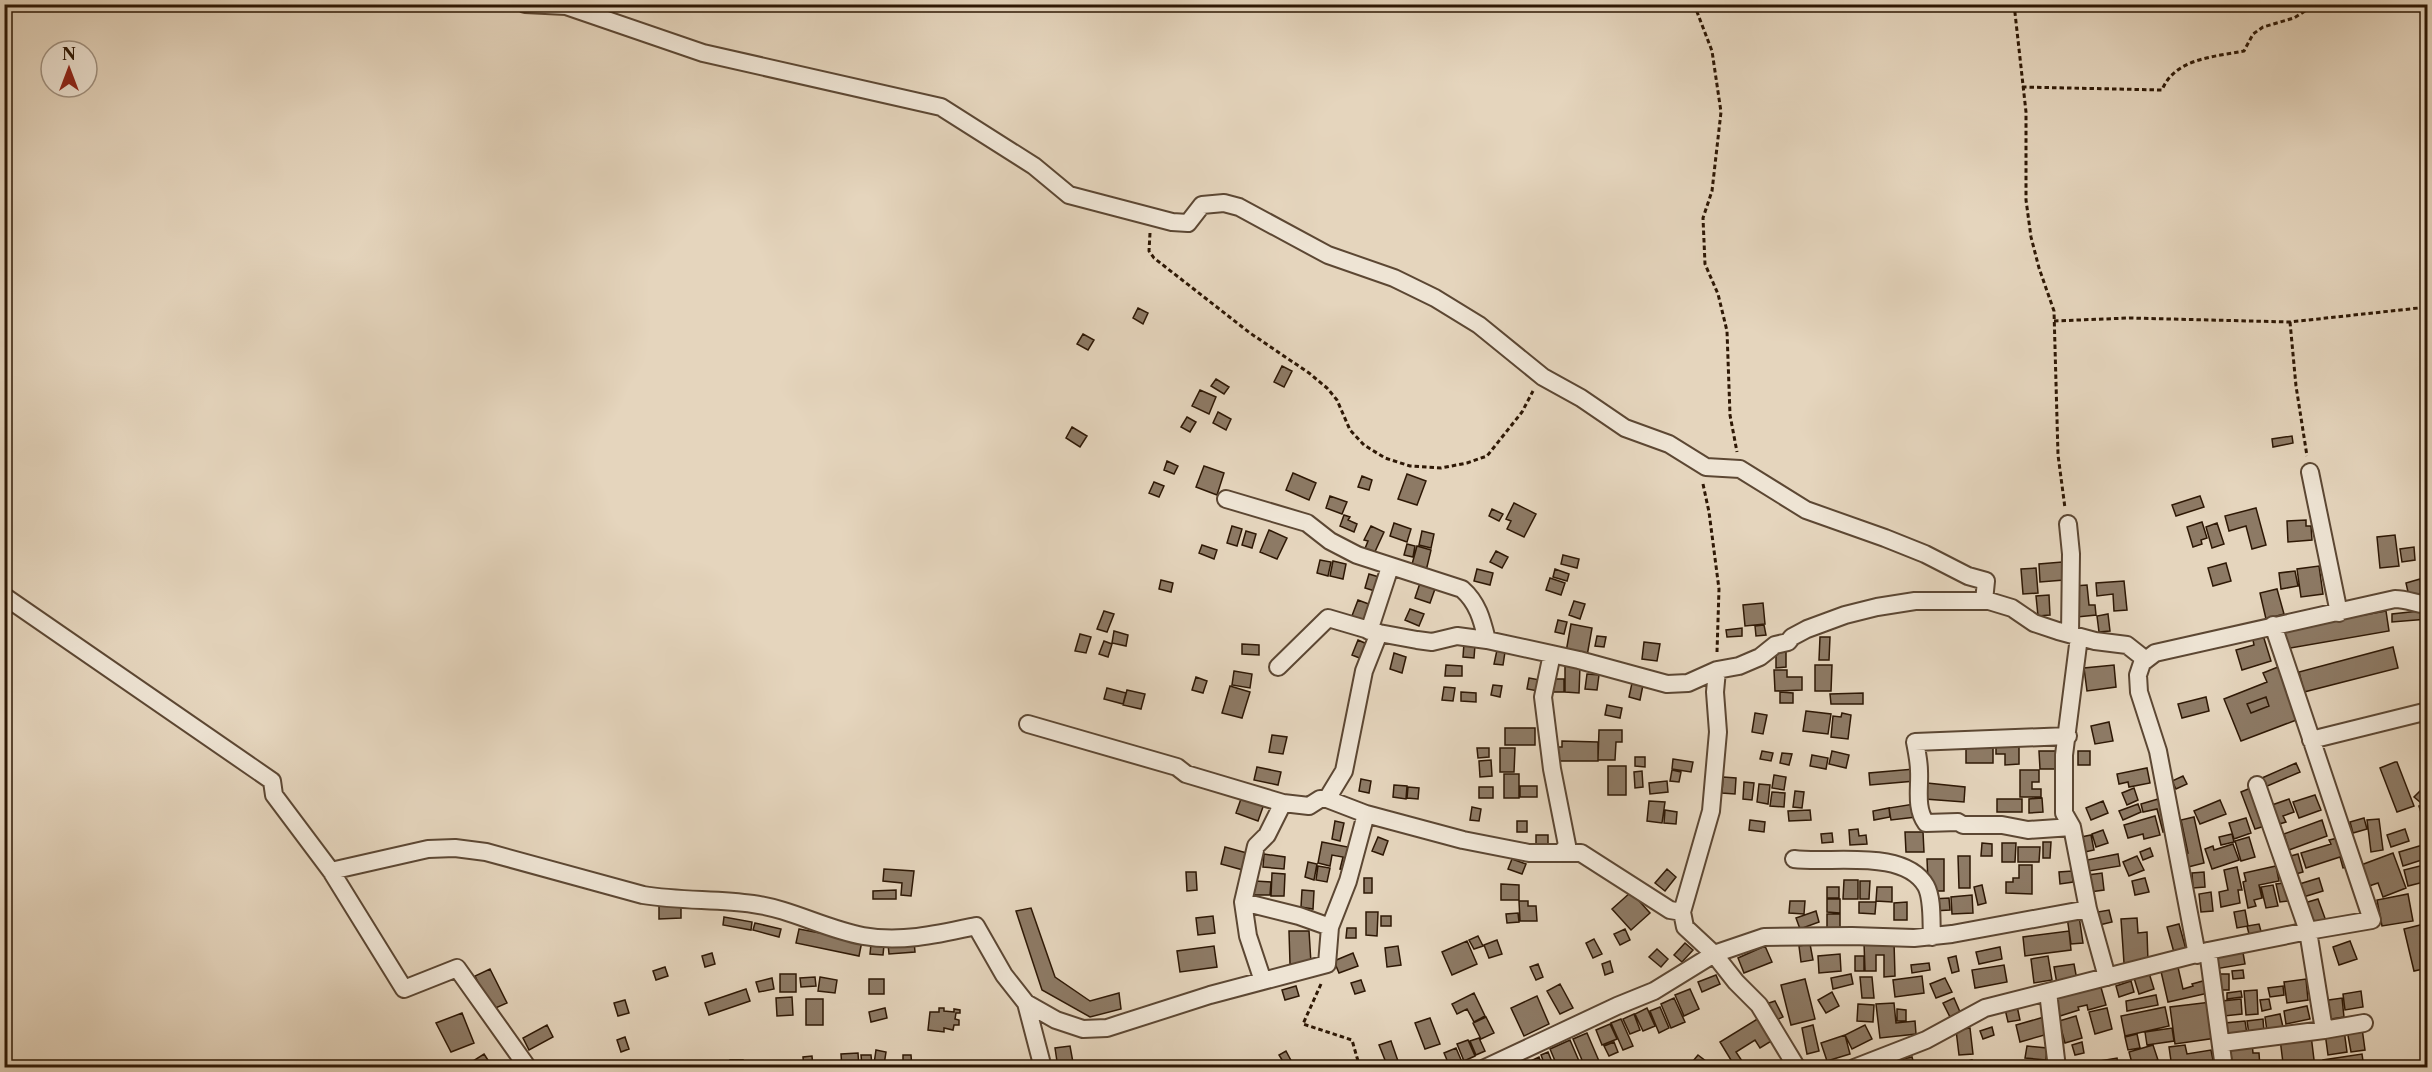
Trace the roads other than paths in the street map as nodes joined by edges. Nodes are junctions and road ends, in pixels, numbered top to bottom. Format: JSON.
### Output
{"nodes":[{"id":1,"x":525,"y":4,"type":"edge"},
{"id":2,"x":2310,"y":472,"type":"road end"},
{"id":3,"x":1226,"y":499,"type":"dead end"},
{"id":4,"x":2068,"y":524,"type":"road end"},
{"id":5,"x":1390,"y":567,"type":"junction"},
{"id":6,"x":4,"y":596,"type":"edge"},
{"id":7,"x":1984,"y":601,"type":"junction"},
{"id":8,"x":2427,"y":605,"type":"edge"},
{"id":9,"x":2339,"y":613,"type":"junction"},
{"id":10,"x":2273,"y":625,"type":"junction"},
{"id":11,"x":1374,"y":632,"type":"junction"},
{"id":12,"x":2075,"y":635,"type":"junction"},
{"id":13,"x":1487,"y":640,"type":"junction"},
{"id":14,"x":1552,"y":654,"type":"junction"},
{"id":15,"x":2146,"y":660,"type":"junction"},
{"id":16,"x":1278,"y":667,"type":"dead end"},
{"id":17,"x":1717,"y":670,"type":"junction"},
{"id":18,"x":2427,"y":711,"type":"edge"},
{"id":19,"x":1028,"y":724,"type":"dead end"},
{"id":20,"x":2068,"y":736,"type":"junction"},
{"id":21,"x":2311,"y":740,"type":"junction"},
{"id":22,"x":2257,"y":785,"type":"dead end"},
{"id":23,"x":1327,"y":799,"type":"junction"},
{"id":24,"x":1283,"y":803,"type":"junction"},
{"id":25,"x":1366,"y":814,"type":"junction"},
{"id":26,"x":2072,"y":827,"type":"junction"},
{"id":27,"x":1561,"y":854,"type":"junction"},
{"id":28,"x":1794,"y":859,"type":"dead end"},
{"id":29,"x":331,"y":872,"type":"junction"},
{"id":30,"x":1243,"y":902,"type":"junction"},
{"id":31,"x":2088,"y":909,"type":"junction"},
{"id":32,"x":1682,"y":912,"type":"junction"},
{"id":33,"x":1330,"y":927,"type":"junction"},
{"id":34,"x":2308,"y":932,"type":"junction"},
{"id":35,"x":1932,"y":937,"type":"junction"},
{"id":36,"x":2203,"y":953,"type":"junction"},
{"id":37,"x":1714,"y":954,"type":"junction"},
{"id":38,"x":2107,"y":977,"type":"junction"},
{"id":39,"x":1263,"y":981,"type":"junction"},
{"id":40,"x":2048,"y":992,"type":"junction"},
{"id":41,"x":1026,"y":1003,"type":"junction"},
{"id":42,"x":2364,"y":1023,"type":"dead end"},
{"id":43,"x":2324,"y":1030,"type":"junction"},
{"id":44,"x":2222,"y":1043,"type":"junction"},
{"id":45,"x":528,"y":1068,"type":"edge"},
{"id":46,"x":1043,"y":1068,"type":"edge"},
{"id":47,"x":1485,"y":1068,"type":"edge"},
{"id":48,"x":1797,"y":1068,"type":"edge"},
{"id":49,"x":1854,"y":1068,"type":"edge"},
{"id":50,"x":2057,"y":1068,"type":"edge"},
{"id":51,"x":2224,"y":1068,"type":"edge"}],
"edges":[{"from":1,"to":7,"type":"street"},
{"from":2,"to":9,"type":"street"},
{"from":3,"to":5,"type":"street"},
{"from":4,"to":12,"type":"street"},
{"from":5,"to":11,"type":"street"},
{"from":5,"to":13,"type":"street"},
{"from":6,"to":29,"type":"street"},
{"from":7,"to":12,"type":"street"},
{"from":7,"to":17,"type":"street"},
{"from":8,"to":9,"type":"street"},
{"from":9,"to":10,"type":"street"},
{"from":10,"to":15,"type":"street"},
{"from":10,"to":21,"type":"street"},
{"from":11,"to":13,"type":"street"},
{"from":11,"to":16,"type":"street"},
{"from":11,"to":23,"type":"street"},
{"from":12,"to":15,"type":"street"},
{"from":12,"to":20,"type":"street"},
{"from":13,"to":14,"type":"street"},
{"from":14,"to":17,"type":"street"},
{"from":14,"to":27,"type":"street"},
{"from":15,"to":36,"type":"street"},
{"from":17,"to":32,"type":"street"},
{"from":18,"to":21,"type":"street"},
{"from":19,"to":24,"type":"street"},
{"from":20,"to":26,"type":"street"},
{"from":20,"to":26,"type":"street"},
{"from":21,"to":34,"type":"street"},
{"from":22,"to":34,"type":"street"},
{"from":23,"to":24,"type":"street"},
{"from":23,"to":25,"type":"street"},
{"from":24,"to":30,"type":"street"},
{"from":25,"to":27,"type":"street"},
{"from":25,"to":33,"type":"street"},
{"from":26,"to":31,"type":"street"},
{"from":27,"to":32,"type":"street"},
{"from":28,"to":35,"type":"street"},
{"from":29,"to":41,"type":"street"},
{"from":29,"to":45,"type":"street"},
{"from":30,"to":33,"type":"street"},
{"from":30,"to":39,"type":"street"},
{"from":31,"to":35,"type":"street"},
{"from":31,"to":38,"type":"street"},
{"from":32,"to":37,"type":"street"},
{"from":33,"to":39,"type":"street"},
{"from":34,"to":36,"type":"street"},
{"from":34,"to":43,"type":"street"},
{"from":35,"to":37,"type":"street"},
{"from":36,"to":38,"type":"street"},
{"from":36,"to":44,"type":"street"},
{"from":37,"to":47,"type":"street"},
{"from":37,"to":48,"type":"street"},
{"from":38,"to":40,"type":"street"},
{"from":39,"to":41,"type":"street"},
{"from":40,"to":49,"type":"street"},
{"from":40,"to":50,"type":"street"},
{"from":41,"to":46,"type":"street"},
{"from":42,"to":43,"type":"street"},
{"from":43,"to":44,"type":"street"},
{"from":44,"to":51,"type":"street"}]}
